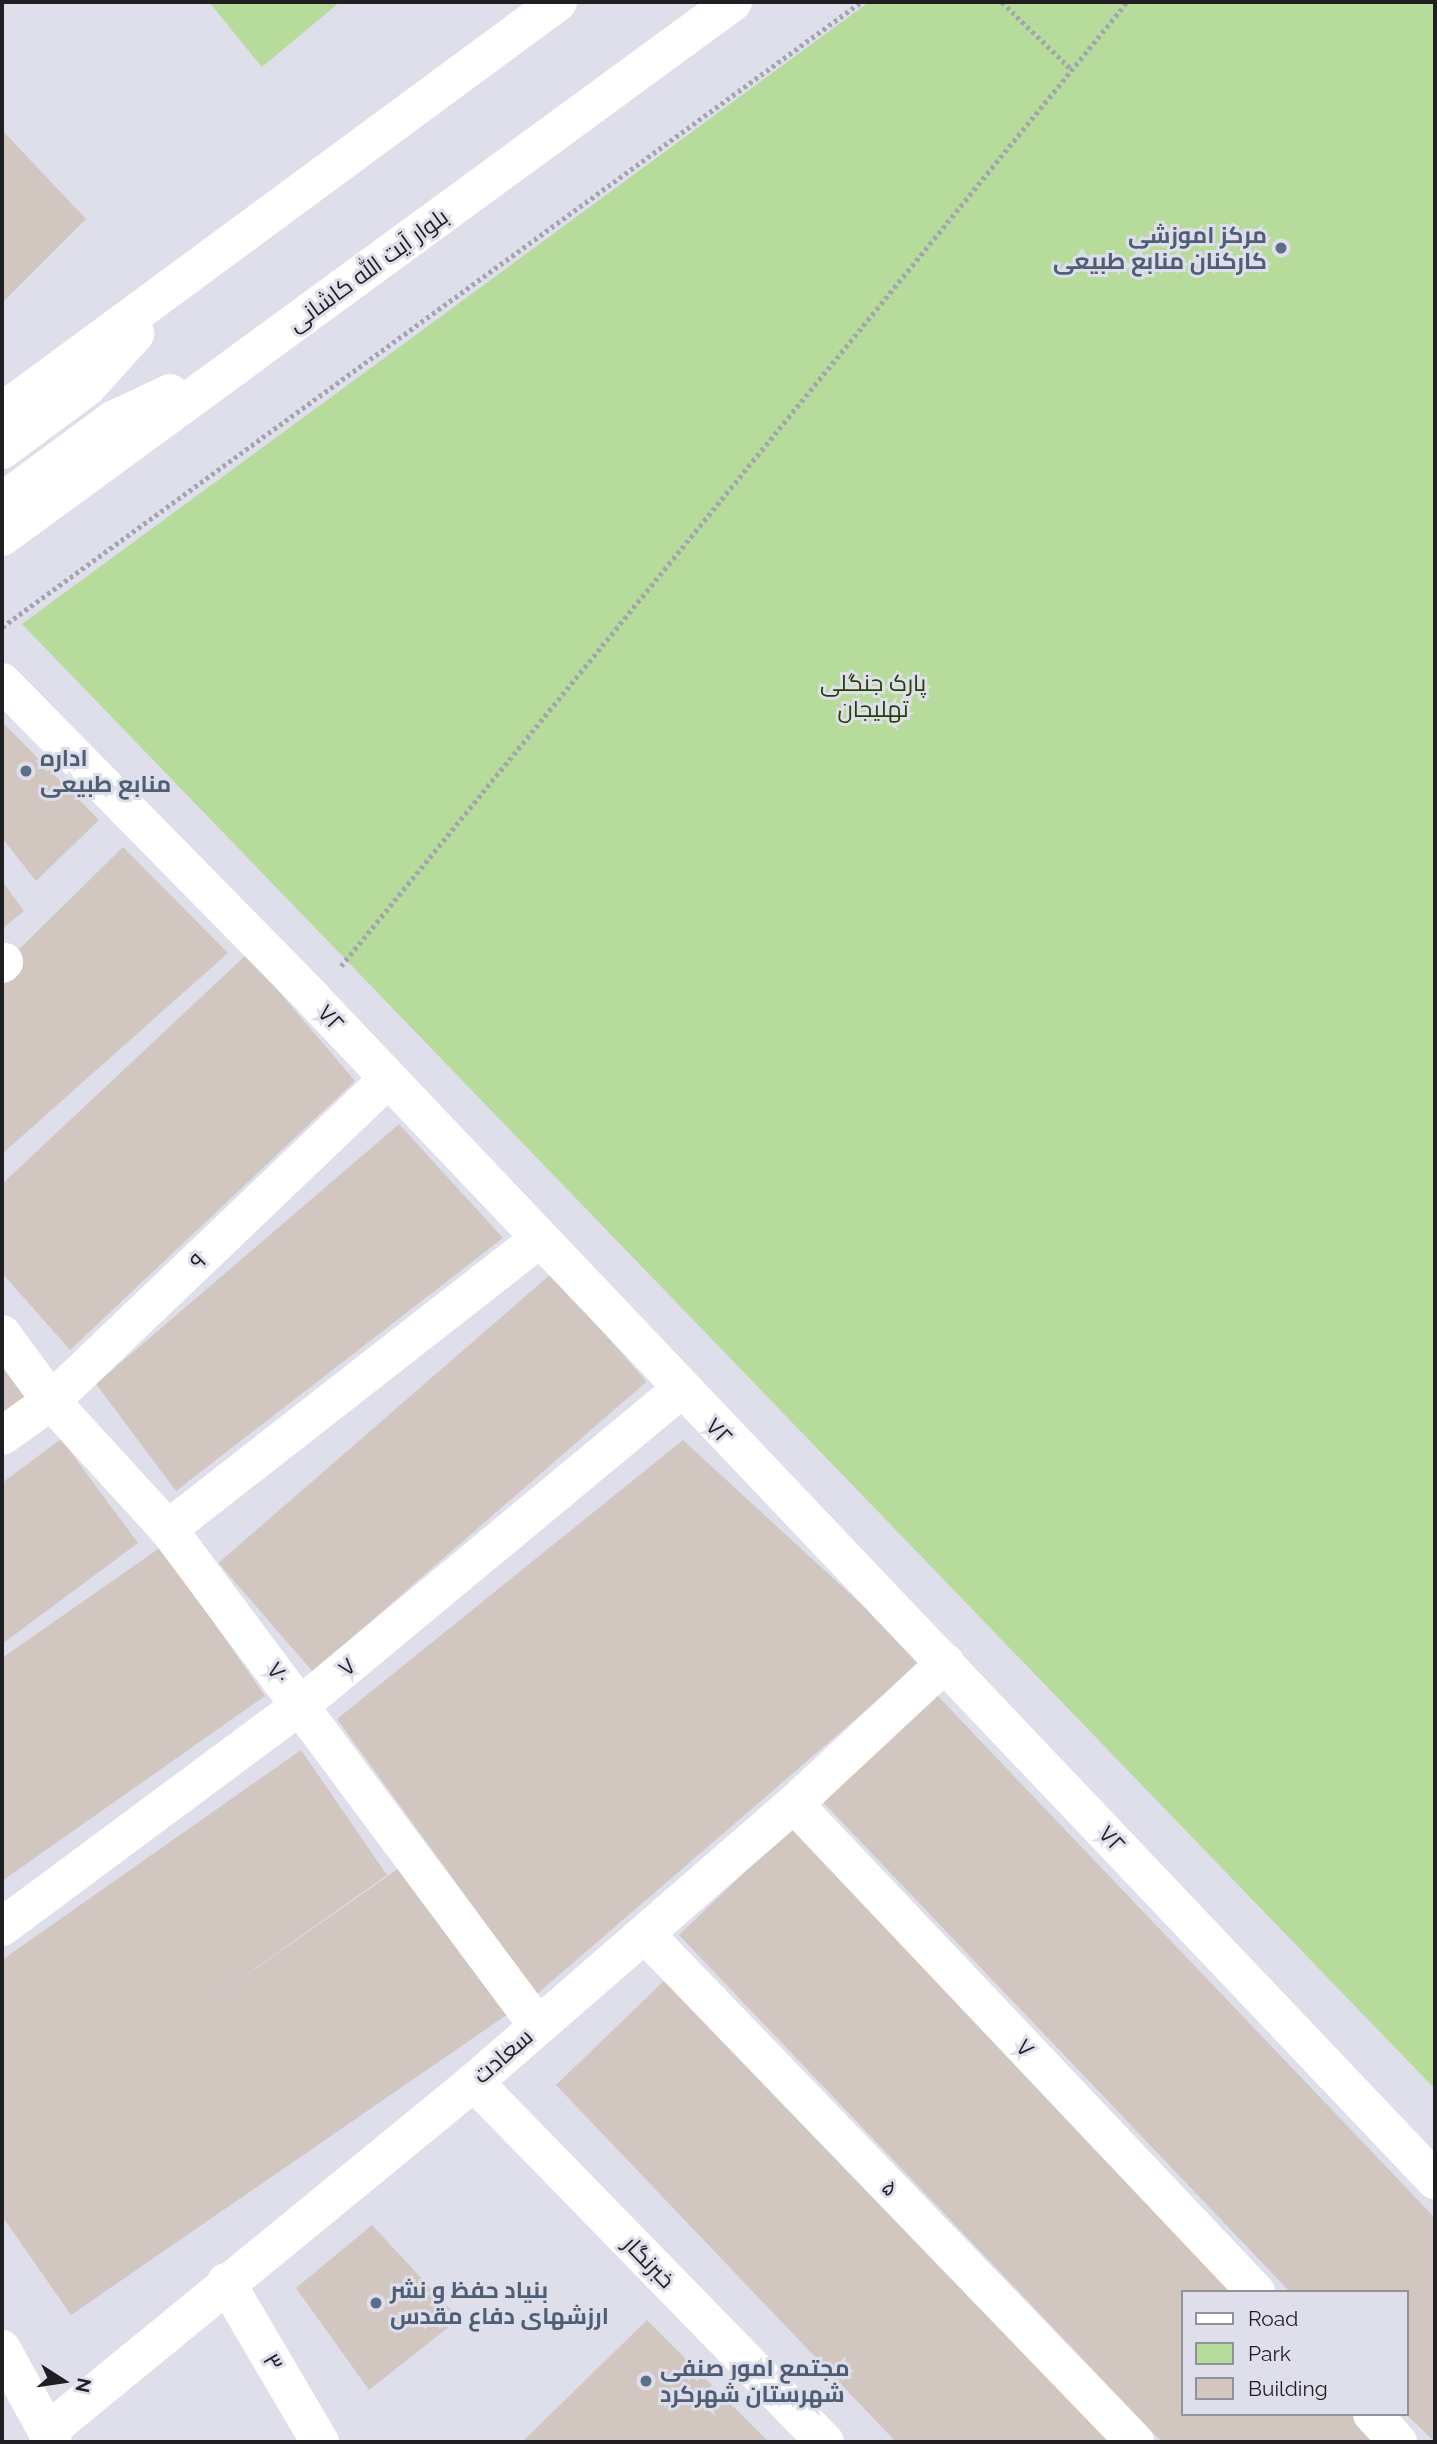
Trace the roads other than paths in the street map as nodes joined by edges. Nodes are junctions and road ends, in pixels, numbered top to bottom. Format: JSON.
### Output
{"nodes":[{"id":1,"x":558,"y":2,"type":"edge"},
{"id":2,"x":733,"y":2,"type":"edge"},
{"id":3,"x":191,"y":273,"type":"junction"},
{"id":4,"x":256,"y":352,"type":"junction"},
{"id":5,"x":2,"y":412,"type":"edge"},
{"id":6,"x":2,"y":450,"type":"edge"},
{"id":7,"x":2,"y":502,"type":"edge"},
{"id":8,"x":2,"y":537,"type":"edge"},
{"id":9,"x":2,"y":682,"type":"edge"},
{"id":10,"x":388,"y":1079,"type":"junction"},
{"id":11,"x":539,"y":1239,"type":"junction"},
{"id":12,"x":2,"y":1334,"type":"edge"},
{"id":13,"x":680,"y":1390,"type":"junction"},
{"id":14,"x":51,"y":1401,"type":"junction"},
{"id":15,"x":2,"y":1436,"type":"edge"},
{"id":16,"x":168,"y":1529,"type":"junction"},
{"id":17,"x":945,"y":1663,"type":"junction"},
{"id":18,"x":302,"y":1704,"type":"junction"},
{"id":19,"x":794,"y":1804,"type":"junction"},
{"id":20,"x":2,"y":1927,"type":"edge"},
{"id":21,"x":645,"y":1934,"type":"junction"},
{"id":22,"x":538,"y":2026,"type":"junction"},
{"id":23,"x":474,"y":2082,"type":"junction"},
{"id":24,"x":1435,"y":2180,"type":"edge"},
{"id":25,"x":226,"y":2281,"type":"junction"},
{"id":26,"x":1254,"y":2290,"type":"edge"},
{"id":27,"x":2,"y":2349,"type":"edge"},
{"id":28,"x":1373,"y":2416,"type":"edge"},
{"id":29,"x":50,"y":2437,"type":"edge"},
{"id":30,"x":320,"y":2442,"type":"edge"},
{"id":31,"x":825,"y":2442,"type":"edge"},
{"id":32,"x":1135,"y":2442,"type":"edge"},
{"id":33,"x":1398,"y":2442,"type":"edge"}],
"edges":[{"from":1,"to":3,"type":"street"},
{"from":2,"to":4,"type":"street","name":"بلوار آیت الله کاشانی"},
{"from":3,"to":5,"type":"street"},
{"from":3,"to":6,"type":"street"},
{"from":4,"to":7,"type":"street"},
{"from":4,"to":8,"type":"street","name":"بلوار آیت الله کاشانی"},
{"from":9,"to":10,"type":"street","name":"۷۲"},
{"from":10,"to":11,"type":"street","name":"۷۲"},
{"from":10,"to":14,"type":"street","name":"۹"},
{"from":11,"to":13,"type":"street","name":"۷۲"},
{"from":11,"to":16,"type":"street"},
{"from":12,"to":14,"type":"street","name":"۷۰"},
{"from":13,"to":17,"type":"street","name":"۷۲"},
{"from":13,"to":18,"type":"street","name":"۷"},
{"from":14,"to":15,"type":"street","name":"۹"},
{"from":14,"to":16,"type":"street","name":"۷۰"},
{"from":16,"to":18,"type":"street","name":"۷۰"},
{"from":17,"to":19,"type":"street","name":"سعادت"},
{"from":17,"to":24,"type":"street","name":"۷۲"},
{"from":18,"to":20,"type":"street","name":"۷"},
{"from":18,"to":22,"type":"street","name":"۷۰"},
{"from":19,"to":21,"type":"street","name":"سعادت"},
{"from":19,"to":26,"type":"street","name":"۷"},
{"from":21,"to":22,"type":"street","name":"سعادت"},
{"from":21,"to":32,"type":"street","name":"۵"},
{"from":22,"to":23,"type":"street","name":"سعادت"},
{"from":23,"to":25,"type":"street","name":"سعادت"},
{"from":23,"to":31,"type":"street","name":"خبرنگار"},
{"from":25,"to":29,"type":"street","name":"سعادت"},
{"from":25,"to":30,"type":"street","name":"۳"},
{"from":27,"to":29,"type":"street"},
{"from":28,"to":33,"type":"street"}]}
